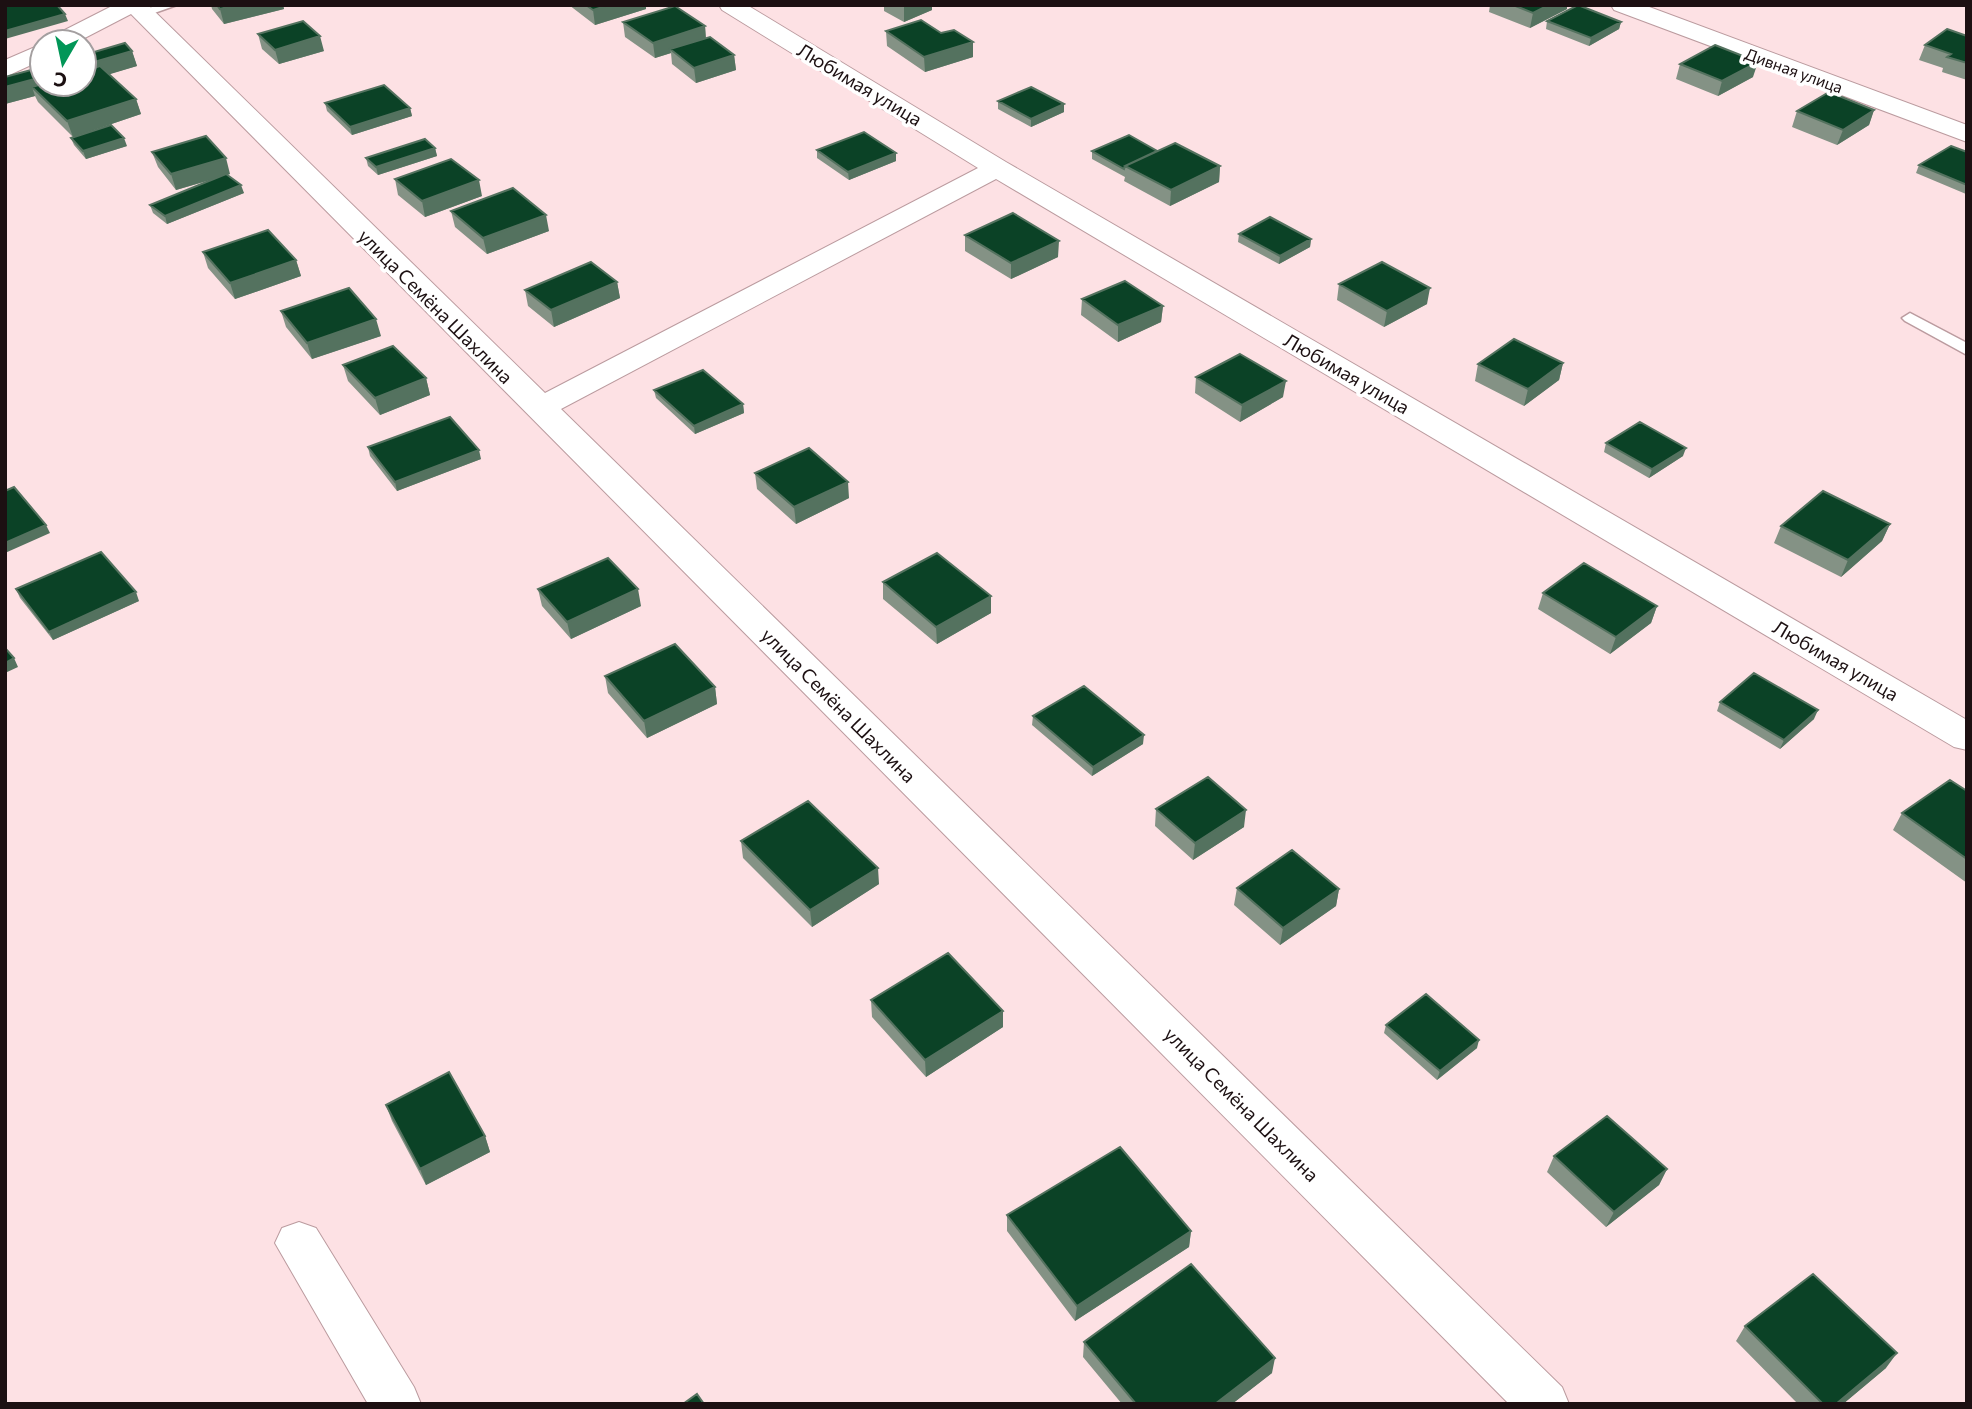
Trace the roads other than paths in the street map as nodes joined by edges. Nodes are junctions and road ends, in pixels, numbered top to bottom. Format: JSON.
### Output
{"nodes":[{"id":1,"x":730,"y":5,"type":"edge"},
{"id":2,"x":1622,"y":5,"type":"edge"},
{"id":3,"x":145,"y":7,"type":"edge"},
{"id":4,"x":93,"y":28,"type":"edge"},
{"id":5,"x":28,"y":58,"type":"edge"},
{"id":6,"x":5,"y":69,"type":"edge"},
{"id":7,"x":1967,"y":134,"type":"edge"},
{"id":8,"x":997,"y":168,"type":"junction"},
{"id":9,"x":1910,"y":318,"type":"dead end"},
{"id":10,"x":1967,"y":350,"type":"edge"},
{"id":11,"x":539,"y":408,"type":"junction"},
{"id":12,"x":1967,"y":737,"type":"edge"},
{"id":13,"x":299,"y":1243,"type":"dead end"},
{"id":14,"x":396,"y":1404,"type":"edge"},
{"id":15,"x":1544,"y":1404,"type":"edge"}],
"edges":[{"from":1,"to":8,"type":"street","name":"Любимая улица"},
{"from":2,"to":7,"type":"street","name":"Дивная улица"},
{"from":3,"to":4,"type":"street"},
{"from":3,"to":11,"type":"street","name":"улица Семёна Шахлина"},
{"from":5,"to":6,"type":"street"},
{"from":8,"to":11,"type":"street"},
{"from":8,"to":12,"type":"street","name":"Любимая улица"},
{"from":9,"to":10,"type":"lane"},
{"from":11,"to":15,"type":"street","name":"улица Семёна Шахлина"},
{"from":13,"to":14,"type":"street"}]}
